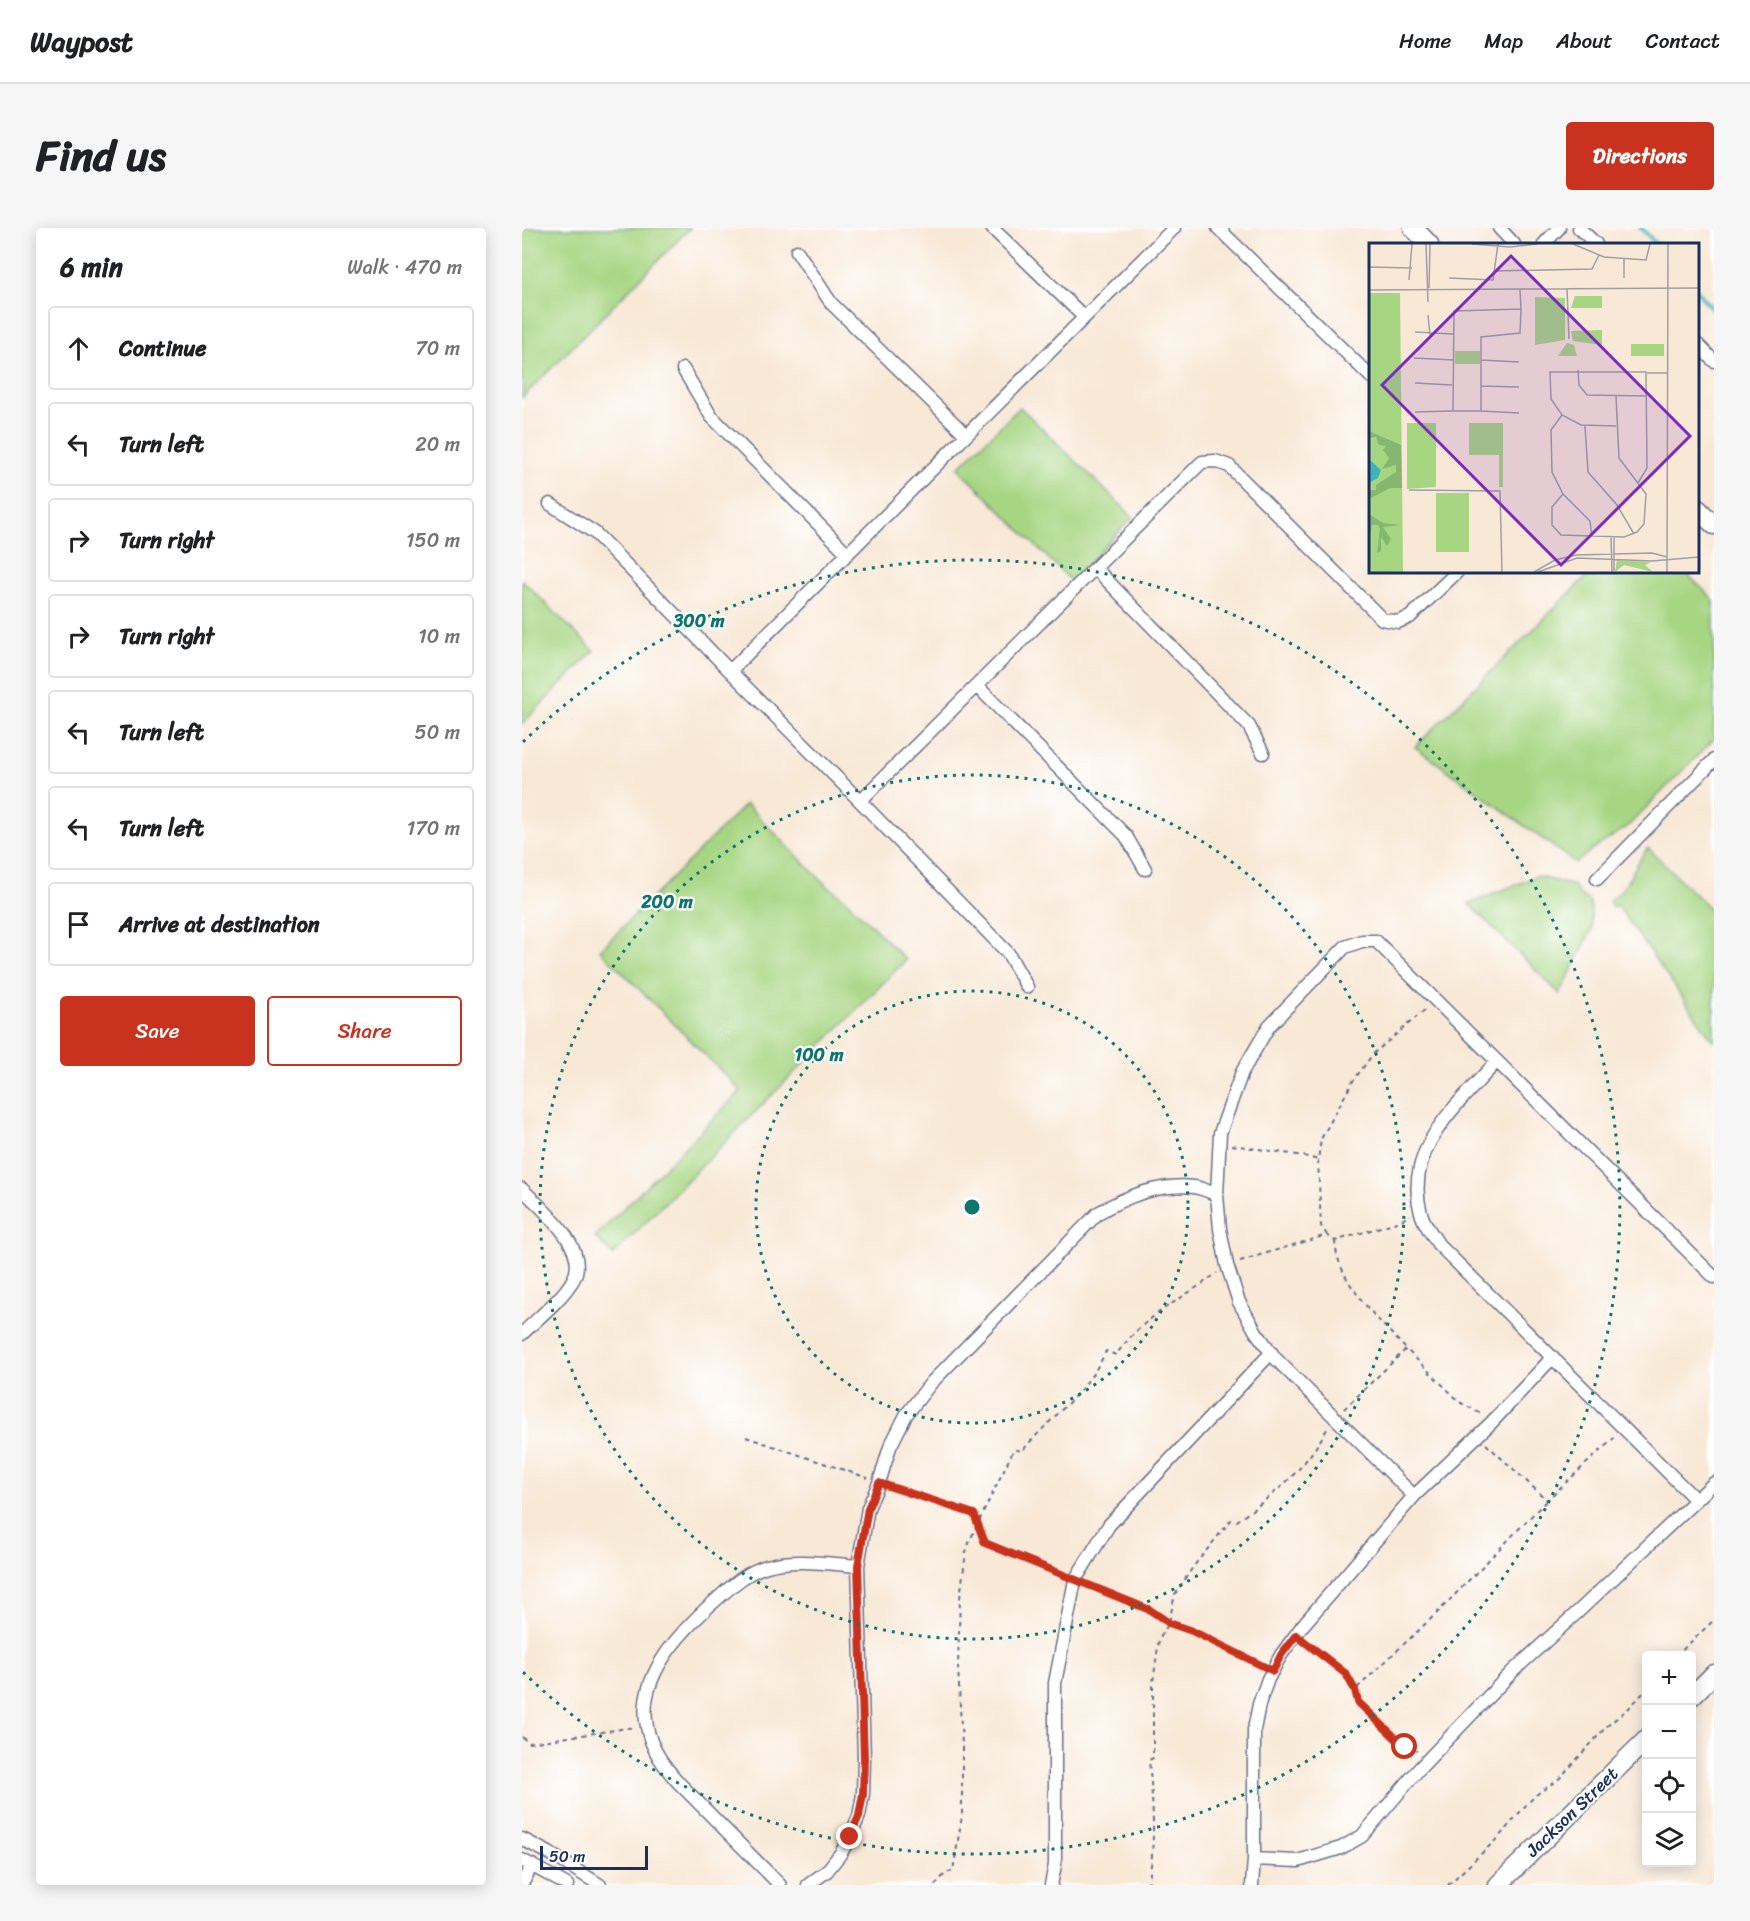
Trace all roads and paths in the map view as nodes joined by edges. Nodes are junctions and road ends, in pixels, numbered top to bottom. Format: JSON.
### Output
{"nodes":[{"id":1,"x":992,"y":228,"type":"edge"},
{"id":2,"x":1174,"y":228,"type":"edge"},
{"id":3,"x":1218,"y":228,"type":"edge"},
{"id":4,"x":1413,"y":228,"type":"edge"},
{"id":5,"x":1499,"y":228,"type":"edge"},
{"id":6,"x":1559,"y":228,"type":"edge"},
{"id":7,"x":1580,"y":228,"type":"edge"},
{"id":8,"x":1428,"y":243,"type":"edge"},
{"id":9,"x":1513,"y":243,"type":"edge"},
{"id":10,"x":1545,"y":243,"type":"edge"},
{"id":11,"x":1595,"y":243,"type":"edge"},
{"id":12,"x":797,"y":251,"type":"dead end"},
{"id":13,"x":1084,"y":317,"type":"junction"},
{"id":14,"x":1699,"y":346,"type":"edge"},
{"id":15,"x":1714,"y":361,"type":"edge"},
{"id":16,"x":683,"y":369,"type":"dead end"},
{"id":17,"x":1369,"y":375,"type":"edge"},
{"id":18,"x":966,"y":435,"type":"junction"},
{"id":19,"x":550,"y":504,"type":"dead end"},
{"id":20,"x":1699,"y":510,"type":"edge"},
{"id":21,"x":1714,"y":525,"type":"edge"},
{"id":22,"x":848,"y":553,"type":"junction"},
{"id":23,"x":1095,"y":568,"type":"junction"},
{"id":24,"x":1456,"y":573,"type":"edge"},
{"id":25,"x":730,"y":671,"type":"junction"},
{"id":26,"x":977,"y":686,"type":"junction"},
{"id":27,"x":1263,"y":753,"type":"dead end"},
{"id":28,"x":1714,"y":760,"type":"edge"},
{"id":29,"x":860,"y":801,"type":"junction"},
{"id":30,"x":1145,"y":869,"type":"dead end"},
{"id":31,"x":1597,"y":879,"type":"dead end"},
{"id":32,"x":1027,"y":987,"type":"dead end"},
{"id":33,"x":1434,"y":999,"type":"junction"},
{"id":34,"x":1496,"y":1062,"type":"junction"},
{"id":35,"x":1219,"y":1143,"type":"junction"},
{"id":36,"x":1318,"y":1160,"type":"junction"},
{"id":37,"x":522,"y":1189,"type":"edge"},
{"id":38,"x":1217,"y":1195,"type":"junction"},
{"id":39,"x":1421,"y":1213,"type":"junction"},
{"id":40,"x":1327,"y":1235,"type":"junction"},
{"id":41,"x":1335,"y":1241,"type":"junction"},
{"id":42,"x":1227,"y":1265,"type":"junction"},
{"id":43,"x":1714,"y":1277,"type":"edge"},
{"id":44,"x":522,"y":1334,"type":"edge"},
{"id":45,"x":1406,"y":1349,"type":"junction"},
{"id":46,"x":1271,"y":1353,"type":"junction"},
{"id":47,"x":1553,"y":1357,"type":"junction"},
{"id":48,"x":1335,"y":1417,"type":"junction"},
{"id":49,"x":1491,"y":1424,"type":"junction"},
{"id":50,"x":1624,"y":1427,"type":"junction"},
{"id":51,"x":1478,"y":1436,"type":"junction"},
{"id":52,"x":746,"y":1437,"type":"dead end"},
{"id":53,"x":879,"y":1483,"type":"junction"},
{"id":54,"x":1714,"y":1483,"type":"edge"},
{"id":55,"x":1414,"y":1496,"type":"junction"},
{"id":56,"x":1547,"y":1500,"type":"junction"},
{"id":57,"x":1696,"y":1500,"type":"junction"},
{"id":58,"x":978,"y":1526,"type":"junction"},
{"id":59,"x":858,"y":1566,"type":"junction"},
{"id":60,"x":1075,"y":1580,"type":"junction"},
{"id":61,"x":1714,"y":1620,"type":"edge"},
{"id":62,"x":1169,"y":1623,"type":"junction"},
{"id":63,"x":1296,"y":1635,"type":"junction"},
{"id":64,"x":1681,"y":1651,"type":"edge"},
{"id":65,"x":1273,"y":1671,"type":"junction"},
{"id":66,"x":1714,"y":1674,"type":"edge"},
{"id":67,"x":1355,"y":1690,"type":"junction"},
{"id":68,"x":1696,"y":1692,"type":"edge"},
{"id":69,"x":1642,"y":1695,"type":"edge"},
{"id":70,"x":646,"y":1726,"type":"junction"},
{"id":71,"x":522,"y":1737,"type":"edge"},
{"id":72,"x":1642,"y":1745,"type":"edge"},
{"id":73,"x":1428,"y":1760,"type":"junction"},
{"id":74,"x":522,"y":1839,"type":"edge"},
{"id":75,"x":1254,"y":1859,"type":"junction"},
{"id":76,"x":527,"y":1862,"type":"edge"},
{"id":77,"x":522,"y":1884,"type":"edge"},
{"id":78,"x":567,"y":1885,"type":"edge"},
{"id":79,"x":600,"y":1885,"type":"edge"},
{"id":80,"x":780,"y":1885,"type":"edge"},
{"id":81,"x":808,"y":1885,"type":"edge"},
{"id":82,"x":935,"y":1885,"type":"edge"},
{"id":83,"x":1051,"y":1885,"type":"edge"},
{"id":84,"x":1148,"y":1885,"type":"edge"},
{"id":85,"x":1252,"y":1885,"type":"edge"},
{"id":86,"x":1448,"y":1885,"type":"edge"},
{"id":87,"x":1498,"y":1885,"type":"edge"}],
"edges":[{"from":1,"to":13,"type":"street"},
{"from":2,"to":13,"type":"street"},
{"from":3,"to":17,"type":"street"},
{"from":4,"to":8,"type":"main road"},
{"from":5,"to":9,"type":"street"},
{"from":6,"to":10,"type":"street"},
{"from":7,"to":11,"type":"street"},
{"from":12,"to":18,"type":"street"},
{"from":13,"to":18,"type":"street"},
{"from":14,"to":15,"type":"street"},
{"from":16,"to":22,"type":"street"},
{"from":18,"to":22,"type":"street"},
{"from":19,"to":25,"type":"street"},
{"from":20,"to":21,"type":"main road"},
{"from":22,"to":25,"type":"street"},
{"from":23,"to":24,"type":"street"},
{"from":23,"to":26,"type":"street"},
{"from":23,"to":27,"type":"street"},
{"from":25,"to":29,"type":"street"},
{"from":26,"to":29,"type":"street"},
{"from":26,"to":30,"type":"street"},
{"from":28,"to":31,"type":"street"},
{"from":29,"to":32,"type":"street"},
{"from":33,"to":34,"type":"street"},
{"from":33,"to":35,"type":"street"},
{"from":33,"to":36,"type":"path"},
{"from":34,"to":39,"type":"street"},
{"from":34,"to":43,"type":"street"},
{"from":35,"to":36,"type":"path"},
{"from":35,"to":38,"type":"street"},
{"from":36,"to":40,"type":"path"},
{"from":37,"to":44,"type":"street"},
{"from":38,"to":42,"type":"street"},
{"from":38,"to":53,"type":"street"},
{"from":39,"to":41,"type":"path"},
{"from":39,"to":47,"type":"street"},
{"from":40,"to":41,"type":"path"},
{"from":40,"to":42,"type":"path"},
{"from":41,"to":45,"type":"path"},
{"from":42,"to":46,"type":"street"},
{"from":42,"to":58,"type":"path"},
{"from":45,"to":48,"type":"path"},
{"from":45,"to":49,"type":"path"},
{"from":46,"to":48,"type":"street"},
{"from":46,"to":60,"type":"street"},
{"from":47,"to":49,"type":"street"},
{"from":47,"to":50,"type":"street"},
{"from":48,"to":55,"type":"street"},
{"from":48,"to":62,"type":"path"},
{"from":49,"to":51,"type":"street"},
{"from":50,"to":56,"type":"path"},
{"from":50,"to":57,"type":"street"},
{"from":51,"to":55,"type":"street"},
{"from":51,"to":56,"type":"path"},
{"from":52,"to":53,"type":"path"},
{"from":53,"to":58,"type":"path"},
{"from":53,"to":59,"type":"street"},
{"from":54,"to":57,"type":"street"},
{"from":55,"to":63,"type":"street"},
{"from":56,"to":67,"type":"path"},
{"from":57,"to":73,"type":"street"},
{"from":58,"to":60,"type":"path"},
{"from":58,"to":82,"type":"path"},
{"from":59,"to":70,"type":"street"},
{"from":59,"to":81,"type":"street"},
{"from":60,"to":62,"type":"path"},
{"from":60,"to":83,"type":"street"},
{"from":61,"to":64,"type":"path"},
{"from":62,"to":65,"type":"path"},
{"from":62,"to":84,"type":"path"},
{"from":63,"to":65,"type":"street"},
{"from":63,"to":67,"type":"path"},
{"from":65,"to":75,"type":"street"},
{"from":66,"to":68,"type":"main road"},
{"from":67,"to":73,"type":"path"},
{"from":69,"to":86,"type":"path"},
{"from":70,"to":71,"type":"path"},
{"from":70,"to":80,"type":"street"},
{"from":72,"to":87,"type":"main road","name":"Jackson Street"},
{"from":73,"to":75,"type":"street"},
{"from":74,"to":79,"type":"street"},
{"from":75,"to":85,"type":"street"},
{"from":76,"to":77,"type":"street"},
{"from":76,"to":78,"type":"street"}]}
